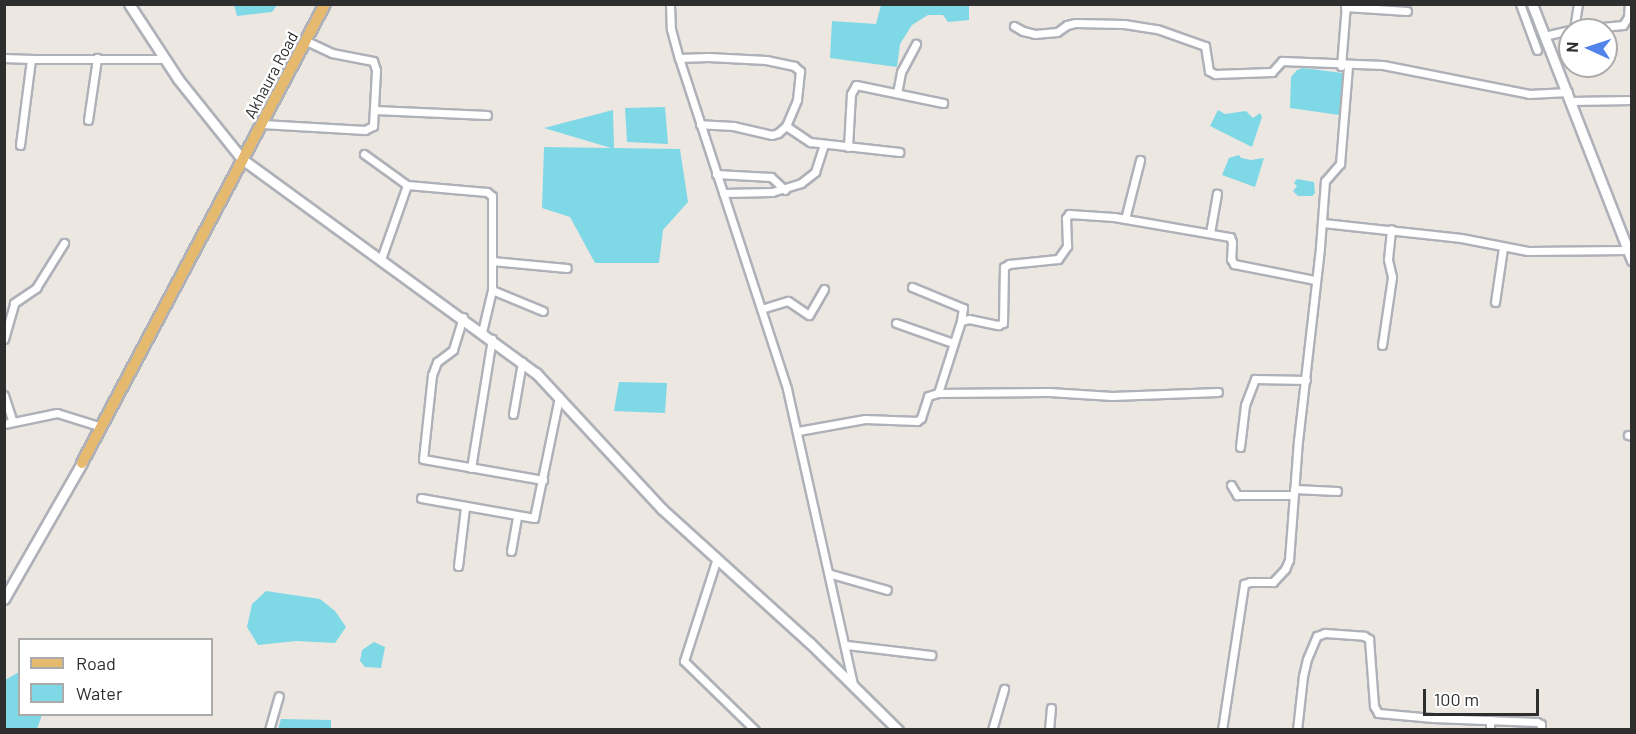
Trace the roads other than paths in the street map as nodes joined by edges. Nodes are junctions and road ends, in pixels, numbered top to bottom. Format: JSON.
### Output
{"nodes":[{"id":1,"x":129,"y":4,"type":"edge"},
{"id":2,"x":325,"y":4,"type":"edge"},
{"id":3,"x":670,"y":4,"type":"edge"},
{"id":4,"x":1520,"y":4,"type":"edge"},
{"id":5,"x":1532,"y":4,"type":"edge"},
{"id":6,"x":1629,"y":4,"type":"edge"},
{"id":7,"x":1346,"y":6,"type":"edge"},
{"id":8,"x":1407,"y":11,"type":"dead end"},
{"id":9,"x":1618,"y":25,"type":"edge"},
{"id":10,"x":1014,"y":26,"type":"dead end"},
{"id":11,"x":1558,"y":33,"type":"edge"},
{"id":12,"x":1545,"y":36,"type":"junction"},
{"id":13,"x":306,"y":41,"type":"junction"},
{"id":14,"x":916,"y":44,"type":"dead end"},
{"id":15,"x":1537,"y":50,"type":"dead end"},
{"id":16,"x":4,"y":58,"type":"edge"},
{"id":17,"x":97,"y":58,"type":"junction"},
{"id":18,"x":165,"y":58,"type":"junction"},
{"id":19,"x":679,"y":58,"type":"junction"},
{"id":20,"x":31,"y":59,"type":"junction"},
{"id":21,"x":1345,"y":66,"type":"junction"},
{"id":22,"x":897,"y":93,"type":"junction"},
{"id":23,"x":1570,"y":97,"type":"junction"},
{"id":24,"x":1632,"y":100,"type":"edge"},
{"id":25,"x":943,"y":103,"type":"dead end"},
{"id":26,"x":375,"y":110,"type":"junction"},
{"id":27,"x":487,"y":115,"type":"dead end"},
{"id":28,"x":88,"y":120,"type":"dead end"},
{"id":29,"x":262,"y":124,"type":"junction"},
{"id":30,"x":700,"y":124,"type":"junction"},
{"id":31,"x":786,"y":126,"type":"junction"},
{"id":32,"x":824,"y":144,"type":"junction"},
{"id":33,"x":20,"y":145,"type":"dead end"},
{"id":34,"x":848,"y":147,"type":"junction"},
{"id":35,"x":899,"y":152,"type":"dead end"},
{"id":36,"x":364,"y":154,"type":"dead end"},
{"id":37,"x":242,"y":159,"type":"junction"},
{"id":38,"x":1140,"y":160,"type":"dead end"},
{"id":39,"x":716,"y":174,"type":"junction"},
{"id":40,"x":407,"y":184,"type":"junction"},
{"id":41,"x":785,"y":190,"type":"junction"},
{"id":42,"x":723,"y":193,"type":"junction"},
{"id":43,"x":1217,"y":194,"type":"dead end"},
{"id":44,"x":1125,"y":219,"type":"junction"},
{"id":45,"x":1323,"y":223,"type":"junction"},
{"id":46,"x":1391,"y":230,"type":"junction"},
{"id":47,"x":1210,"y":233,"type":"junction"},
{"id":48,"x":64,"y":243,"type":"dead end"},
{"id":49,"x":1503,"y":248,"type":"junction"},
{"id":50,"x":1630,"y":255,"type":"edge"},
{"id":51,"x":381,"y":259,"type":"junction"},
{"id":52,"x":492,"y":261,"type":"junction"},
{"id":53,"x":567,"y":268,"type":"dead end"},
{"id":54,"x":1315,"y":280,"type":"junction"},
{"id":55,"x":912,"y":287,"type":"dead end"},
{"id":56,"x":824,"y":289,"type":"dead end"},
{"id":57,"x":492,"y":290,"type":"junction"},
{"id":58,"x":1495,"y":302,"type":"dead end"},
{"id":59,"x":761,"y":309,"type":"junction"},
{"id":60,"x":543,"y":311,"type":"dead end"},
{"id":61,"x":463,"y":317,"type":"junction"},
{"id":62,"x":961,"y":321,"type":"junction"},
{"id":63,"x":896,"y":323,"type":"dead end"},
{"id":64,"x":482,"y":332,"type":"junction"},
{"id":65,"x":4,"y":339,"type":"edge"},
{"id":66,"x":492,"y":339,"type":"junction"},
{"id":67,"x":953,"y":343,"type":"junction"},
{"id":68,"x":1382,"y":345,"type":"dead end"},
{"id":69,"x":522,"y":362,"type":"junction"},
{"id":70,"x":1306,"y":380,"type":"junction"},
{"id":71,"x":1218,"y":392,"type":"dead end"},
{"id":72,"x":938,"y":393,"type":"junction"},
{"id":73,"x":4,"y":395,"type":"edge"},
{"id":74,"x":559,"y":397,"type":"junction"},
{"id":75,"x":513,"y":414,"type":"dead end"},
{"id":76,"x":13,"y":422,"type":"junction"},
{"id":77,"x":4,"y":424,"type":"edge"},
{"id":78,"x":102,"y":427,"type":"junction"},
{"id":79,"x":798,"y":431,"type":"junction"},
{"id":80,"x":1240,"y":447,"type":"dead end"},
{"id":81,"x":82,"y":463,"type":"joint"},
{"id":82,"x":471,"y":468,"type":"junction"},
{"id":83,"x":543,"y":480,"type":"junction"},
{"id":84,"x":1231,"y":485,"type":"dead end"},
{"id":85,"x":1337,"y":491,"type":"dead end"},
{"id":86,"x":1293,"y":492,"type":"junction"},
{"id":87,"x":421,"y":498,"type":"dead end"},
{"id":88,"x":465,"y":507,"type":"junction"},
{"id":89,"x":517,"y":516,"type":"junction"},
{"id":90,"x":511,"y":551,"type":"dead end"},
{"id":91,"x":717,"y":558,"type":"junction"},
{"id":92,"x":458,"y":566,"type":"dead end"},
{"id":93,"x":831,"y":574,"type":"junction"},
{"id":94,"x":887,"y":590,"type":"dead end"},
{"id":95,"x":4,"y":599,"type":"edge"},
{"id":96,"x":846,"y":645,"type":"junction"},
{"id":97,"x":931,"y":655,"type":"dead end"},
{"id":98,"x":853,"y":684,"type":"junction"},
{"id":99,"x":1004,"y":689,"type":"dead end"},
{"id":100,"x":279,"y":696,"type":"dead end"},
{"id":101,"x":1051,"y":708,"type":"dead end"},
{"id":102,"x":1458,"y":719,"type":"junction"},
{"id":103,"x":1490,"y":720,"type":"junction"},
{"id":104,"x":269,"y":729,"type":"edge"},
{"id":105,"x":755,"y":729,"type":"edge"},
{"id":106,"x":898,"y":729,"type":"edge"},
{"id":107,"x":992,"y":729,"type":"edge"},
{"id":108,"x":1049,"y":729,"type":"edge"},
{"id":109,"x":1222,"y":729,"type":"edge"},
{"id":110,"x":1297,"y":729,"type":"edge"},
{"id":111,"x":1457,"y":729,"type":"edge"},
{"id":112,"x":1490,"y":729,"type":"edge"},
{"id":113,"x":1541,"y":729,"type":"edge"}],
"edges":[{"from":1,"to":18,"type":"street"},
{"from":2,"to":13,"type":"main road","name":"Akhaura Road"},
{"from":3,"to":19,"type":"street"},
{"from":4,"to":15,"type":"street"},
{"from":5,"to":12,"type":"street"},
{"from":6,"to":9,"type":"street"},
{"from":7,"to":8,"type":"street"},
{"from":7,"to":21,"type":"street"},
{"from":10,"to":21,"type":"street"},
{"from":11,"to":12,"type":"street"},
{"from":12,"to":23,"type":"street"},
{"from":13,"to":26,"type":"street"},
{"from":13,"to":29,"type":"main road","name":"Akhaura Road"},
{"from":14,"to":22,"type":"street"},
{"from":16,"to":20,"type":"street"},
{"from":17,"to":18,"type":"street"},
{"from":17,"to":20,"type":"street"},
{"from":17,"to":28,"type":"street"},
{"from":18,"to":37,"type":"street"},
{"from":19,"to":30,"type":"street"},
{"from":19,"to":31,"type":"street"},
{"from":20,"to":33,"type":"street"},
{"from":21,"to":23,"type":"street"},
{"from":21,"to":45,"type":"street"},
{"from":22,"to":25,"type":"street"},
{"from":22,"to":34,"type":"street"},
{"from":23,"to":24,"type":"street"},
{"from":23,"to":50,"type":"street"},
{"from":26,"to":27,"type":"street"},
{"from":26,"to":29,"type":"street"},
{"from":29,"to":37,"type":"main road","name":"Akhaura Road"},
{"from":30,"to":31,"type":"street"},
{"from":30,"to":39,"type":"street"},
{"from":31,"to":32,"type":"street"},
{"from":32,"to":34,"type":"street"},
{"from":32,"to":41,"type":"street"},
{"from":34,"to":35,"type":"street"},
{"from":36,"to":40,"type":"street"},
{"from":37,"to":51,"type":"street"},
{"from":37,"to":78,"type":"main road","name":"Akhaura Road"},
{"from":38,"to":44,"type":"street"},
{"from":39,"to":41,"type":"street"},
{"from":39,"to":42,"type":"street"},
{"from":40,"to":51,"type":"street"},
{"from":40,"to":52,"type":"street"},
{"from":41,"to":42,"type":"street"},
{"from":42,"to":59,"type":"street"},
{"from":43,"to":47,"type":"street"},
{"from":44,"to":47,"type":"street"},
{"from":44,"to":62,"type":"street"},
{"from":45,"to":46,"type":"street"},
{"from":45,"to":54,"type":"street"},
{"from":46,"to":49,"type":"street"},
{"from":46,"to":68,"type":"street"},
{"from":47,"to":54,"type":"street"},
{"from":48,"to":65,"type":"street"},
{"from":49,"to":50,"type":"street"},
{"from":49,"to":58,"type":"street"},
{"from":51,"to":61,"type":"street"},
{"from":52,"to":53,"type":"street"},
{"from":52,"to":57,"type":"street"},
{"from":54,"to":70,"type":"street"},
{"from":55,"to":62,"type":"street"},
{"from":56,"to":59,"type":"street"},
{"from":57,"to":60,"type":"street"},
{"from":57,"to":64,"type":"street"},
{"from":59,"to":79,"type":"street"},
{"from":61,"to":64,"type":"street"},
{"from":61,"to":82,"type":"street"},
{"from":62,"to":67,"type":"street"},
{"from":63,"to":67,"type":"street"},
{"from":64,"to":66,"type":"street"},
{"from":66,"to":69,"type":"street"},
{"from":66,"to":82,"type":"street"},
{"from":67,"to":72,"type":"street"},
{"from":69,"to":74,"type":"street"},
{"from":69,"to":75,"type":"street"},
{"from":70,"to":80,"type":"street"},
{"from":70,"to":86,"type":"street"},
{"from":71,"to":72,"type":"street"},
{"from":72,"to":79,"type":"street"},
{"from":73,"to":76,"type":"street"},
{"from":74,"to":83,"type":"street"},
{"from":74,"to":91,"type":"street"},
{"from":76,"to":77,"type":"street"},
{"from":76,"to":78,"type":"street"},
{"from":78,"to":81,"type":"main road","name":"Akhaura Road"},
{"from":79,"to":93,"type":"street"},
{"from":81,"to":95,"type":"street"},
{"from":82,"to":83,"type":"street"},
{"from":83,"to":89,"type":"street"},
{"from":84,"to":86,"type":"street"},
{"from":85,"to":86,"type":"street"},
{"from":86,"to":109,"type":"street"},
{"from":87,"to":88,"type":"street"},
{"from":88,"to":89,"type":"street"},
{"from":88,"to":92,"type":"street"},
{"from":89,"to":90,"type":"street"},
{"from":91,"to":98,"type":"street"},
{"from":91,"to":105,"type":"street"},
{"from":93,"to":94,"type":"street"},
{"from":93,"to":96,"type":"street"},
{"from":96,"to":97,"type":"street"},
{"from":96,"to":98,"type":"street"},
{"from":98,"to":106,"type":"street"},
{"from":99,"to":107,"type":"street"},
{"from":100,"to":104,"type":"street"},
{"from":101,"to":108,"type":"street"},
{"from":102,"to":103,"type":"street"},
{"from":102,"to":110,"type":"street"},
{"from":102,"to":111,"type":"street"},
{"from":103,"to":112,"type":"street"},
{"from":103,"to":113,"type":"street"}]}
